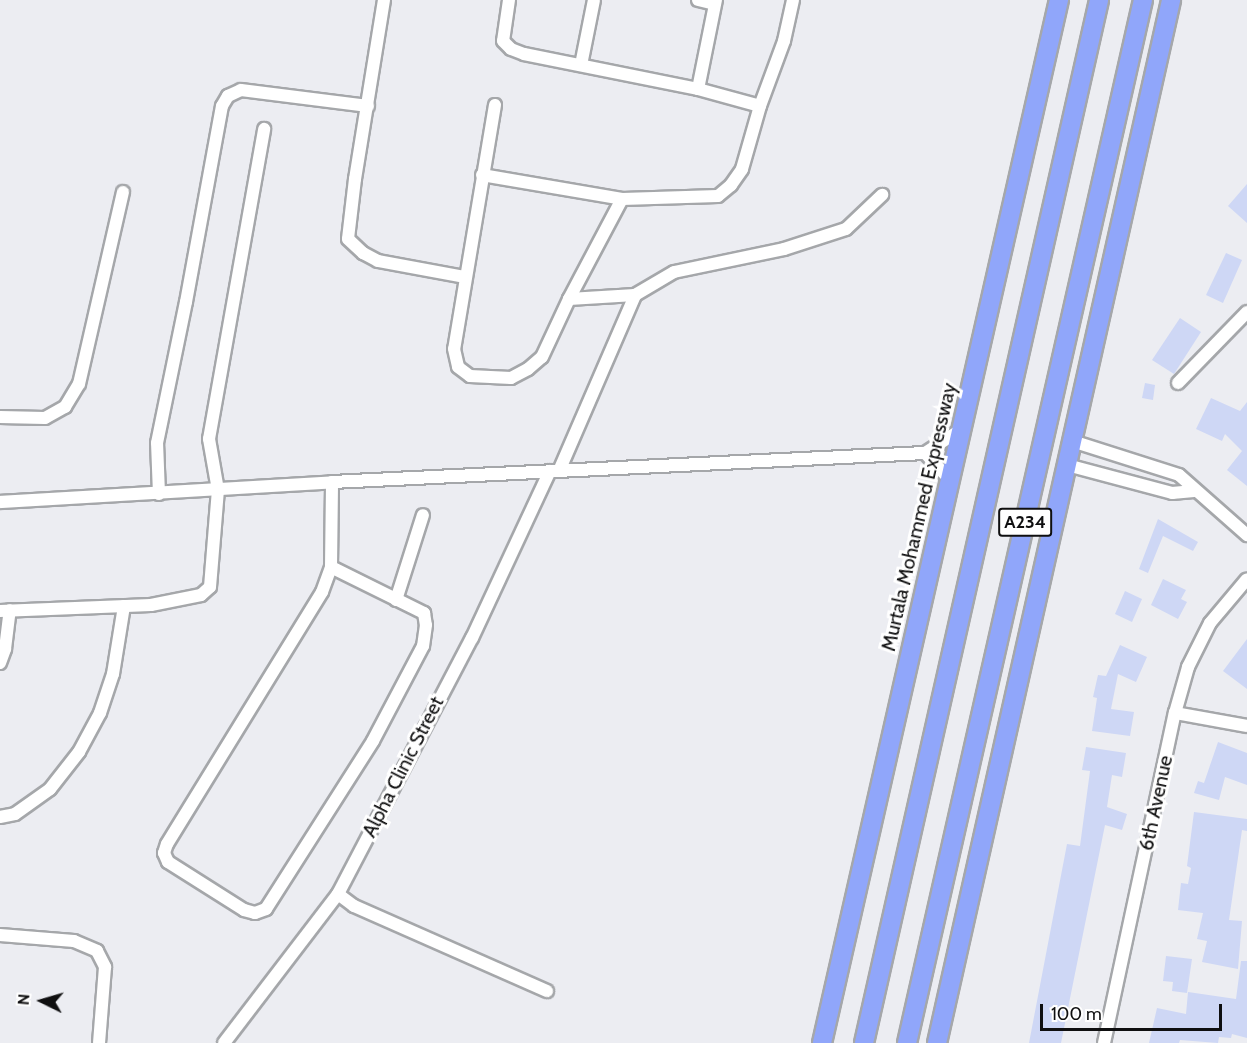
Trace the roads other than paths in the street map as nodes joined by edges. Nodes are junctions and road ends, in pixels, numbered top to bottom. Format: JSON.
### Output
{"nodes":[{"id":1,"x":384,"y":0,"type":"edge"},
{"id":2,"x":508,"y":0,"type":"edge"},
{"id":3,"x":594,"y":0,"type":"edge"},
{"id":4,"x":698,"y":0,"type":"edge"},
{"id":5,"x":793,"y":0,"type":"edge"},
{"id":6,"x":1059,"y":0,"type":"edge"},
{"id":7,"x":1099,"y":0,"type":"edge"},
{"id":8,"x":1143,"y":0,"type":"edge"},
{"id":9,"x":1171,"y":0,"type":"edge"},
{"id":10,"x":715,"y":2,"type":"edge"},
{"id":11,"x":581,"y":65,"type":"junction"},
{"id":12,"x":698,"y":89,"type":"junction"},
{"id":13,"x":495,"y":105,"type":"dead end"},
{"id":14,"x":369,"y":106,"type":"junction"},
{"id":15,"x":759,"y":106,"type":"junction"},
{"id":16,"x":264,"y":129,"type":"dead end"},
{"id":17,"x":482,"y":175,"type":"junction"},
{"id":18,"x":123,"y":192,"type":"dead end"},
{"id":19,"x":882,"y":195,"type":"dead end"},
{"id":20,"x":622,"y":199,"type":"junction"},
{"id":21,"x":464,"y":277,"type":"junction"},
{"id":22,"x":635,"y":295,"type":"junction"},
{"id":23,"x":569,"y":299,"type":"junction"},
{"id":24,"x":1247,"y":312,"type":"edge"},
{"id":25,"x":1178,"y":383,"type":"dead end"},
{"id":26,"x":0,"y":417,"type":"edge"},
{"id":27,"x":963,"y":429,"type":"junction"},
{"id":28,"x":1072,"y":441,"type":"junction"},
{"id":29,"x":926,"y":453,"type":"junction"},
{"id":30,"x":1067,"y":465,"type":"junction"},
{"id":31,"x":554,"y":471,"type":"junction"},
{"id":32,"x":951,"y":481,"type":"junction"},
{"id":33,"x":332,"y":482,"type":"junction"},
{"id":34,"x":218,"y":490,"type":"junction"},
{"id":35,"x":1194,"y":491,"type":"junction"},
{"id":36,"x":159,"y":494,"type":"junction"},
{"id":37,"x":0,"y":502,"type":"edge"},
{"id":38,"x":423,"y":515,"type":"dead end"},
{"id":39,"x":1247,"y":535,"type":"edge"},
{"id":40,"x":331,"y":567,"type":"junction"},
{"id":41,"x":1247,"y":579,"type":"edge"},
{"id":42,"x":396,"y":600,"type":"junction"},
{"id":43,"x":124,"y":606,"type":"junction"},
{"id":44,"x":5,"y":610,"type":"edge"},
{"id":45,"x":0,"y":663,"type":"edge"},
{"id":46,"x":1175,"y":713,"type":"junction"},
{"id":47,"x":1247,"y":726,"type":"edge"},
{"id":48,"x":0,"y":817,"type":"edge"},
{"id":49,"x":338,"y":894,"type":"junction"},
{"id":50,"x":0,"y":935,"type":"edge"},
{"id":51,"x":547,"y":991,"type":"dead end"},
{"id":52,"x":99,"y":1043,"type":"edge"},
{"id":53,"x":224,"y":1043,"type":"edge"},
{"id":54,"x":824,"y":1043,"type":"edge"},
{"id":55,"x":864,"y":1043,"type":"edge"},
{"id":56,"x":907,"y":1043,"type":"edge"},
{"id":57,"x":938,"y":1043,"type":"edge"},
{"id":58,"x":1104,"y":1043,"type":"edge"}],
"edges":[{"from":1,"to":14,"type":"street"},
{"from":2,"to":11,"type":"street"},
{"from":3,"to":11,"type":"street"},
{"from":4,"to":10,"type":"street"},
{"from":5,"to":15,"type":"street"},
{"from":6,"to":27,"type":"highway","name":"Murtala Mohammed Expressway"},
{"from":7,"to":55,"type":"highway","number":"A234"},
{"from":8,"to":56,"type":"highway","number":"A234"},
{"from":9,"to":28,"type":"highway"},
{"from":10,"to":12,"type":"street"},
{"from":11,"to":12,"type":"street"},
{"from":12,"to":15,"type":"street"},
{"from":13,"to":17,"type":"street"},
{"from":14,"to":21,"type":"street"},
{"from":14,"to":36,"type":"street"},
{"from":15,"to":20,"type":"street"},
{"from":16,"to":34,"type":"street"},
{"from":17,"to":20,"type":"street"},
{"from":17,"to":21,"type":"street"},
{"from":18,"to":26,"type":"street"},
{"from":19,"to":22,"type":"street"},
{"from":20,"to":23,"type":"street"},
{"from":21,"to":23,"type":"street"},
{"from":22,"to":23,"type":"street"},
{"from":22,"to":31,"type":"street","name":"Alpha Clinic Street"},
{"from":24,"to":25,"type":"street"},
{"from":27,"to":29,"type":"street"},
{"from":27,"to":32,"type":"highway","name":"Murtala Mohammed Expressway"},
{"from":28,"to":30,"type":"highway"},
{"from":28,"to":35,"type":"street"},
{"from":29,"to":31,"type":"street"},
{"from":29,"to":32,"type":"street"},
{"from":30,"to":35,"type":"street"},
{"from":30,"to":57,"type":"highway"},
{"from":31,"to":33,"type":"street"},
{"from":31,"to":49,"type":"street","name":"Alpha Clinic Street"},
{"from":32,"to":54,"type":"highway","name":"Murtala Mohammed Expressway"},
{"from":33,"to":34,"type":"street"},
{"from":33,"to":40,"type":"street"},
{"from":34,"to":36,"type":"street"},
{"from":34,"to":43,"type":"street"},
{"from":35,"to":39,"type":"street"},
{"from":36,"to":37,"type":"street"},
{"from":38,"to":42,"type":"street"},
{"from":40,"to":42,"type":"street"},
{"from":40,"to":42,"type":"street"},
{"from":41,"to":46,"type":"street","name":"6th Avenue"},
{"from":43,"to":44,"type":"street"},
{"from":43,"to":48,"type":"street"},
{"from":44,"to":45,"type":"street"},
{"from":46,"to":47,"type":"street"},
{"from":46,"to":58,"type":"street","name":"6th Avenue"},
{"from":49,"to":51,"type":"street"},
{"from":49,"to":53,"type":"street","name":"Alpha Clinic Street"},
{"from":50,"to":52,"type":"street"}]}
